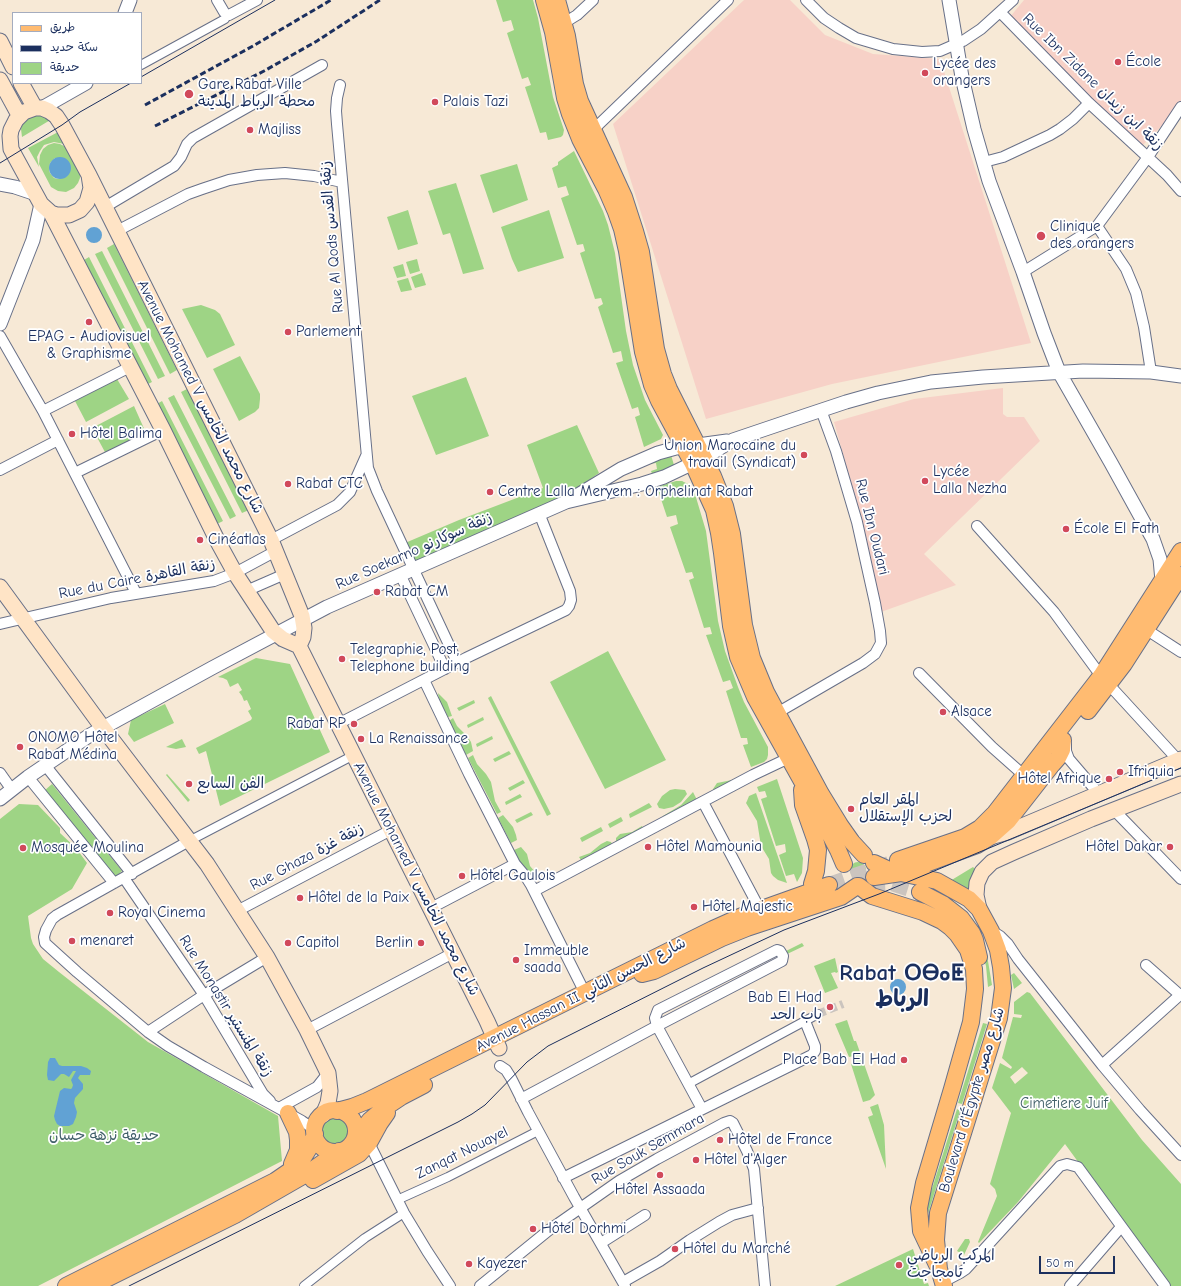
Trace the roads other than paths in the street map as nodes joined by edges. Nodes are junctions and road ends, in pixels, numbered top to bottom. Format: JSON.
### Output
{"nodes":[{"id":1,"x":130,"y":0,"type":"edge"},
{"id":2,"x":217,"y":0,"type":"edge"},
{"id":3,"x":257,"y":0,"type":"edge"},
{"id":4,"x":544,"y":0,"type":"edge"},
{"id":5,"x":557,"y":0,"type":"edge"},
{"id":6,"x":593,"y":0,"type":"edge"},
{"id":7,"x":728,"y":0,"type":"edge"},
{"id":8,"x":806,"y":0,"type":"edge"},
{"id":9,"x":949,"y":0,"type":"edge"},
{"id":10,"x":1013,"y":0,"type":"edge"},
{"id":11,"x":125,"y":12,"type":"edge"},
{"id":12,"x":1000,"y":12,"type":"junction"},
{"id":13,"x":227,"y":15,"type":"junction"},
{"id":14,"x":564,"y":23,"type":"junction"},
{"id":15,"x":0,"y":41,"type":"edge"},
{"id":16,"x":956,"y":45,"type":"junction"},
{"id":17,"x":142,"y":64,"type":"edge"},
{"id":18,"x":12,"y":65,"type":"edge"},
{"id":19,"x":322,"y":65,"type":"dead end"},
{"id":20,"x":0,"y":80,"type":"edge"},
{"id":21,"x":22,"y":84,"type":"edge"},
{"id":22,"x":84,"y":84,"type":"edge"},
{"id":23,"x":340,"y":85,"type":"dead end"},
{"id":24,"x":1089,"y":103,"type":"junction"},
{"id":25,"x":1181,"y":107,"type":"edge"},
{"id":26,"x":39,"y":108,"type":"junction"},
{"id":27,"x":17,"y":117,"type":"junction"},
{"id":28,"x":0,"y":125,"type":"edge"},
{"id":29,"x":593,"y":130,"type":"junction"},
{"id":30,"x":1148,"y":157,"type":"junction"},
{"id":31,"x":984,"y":162,"type":"junction"},
{"id":32,"x":89,"y":175,"type":"junction"},
{"id":33,"x":342,"y":182,"type":"junction"},
{"id":34,"x":0,"y":184,"type":"edge"},
{"id":35,"x":1181,"y":191,"type":"edge"},
{"id":36,"x":43,"y":204,"type":"junction"},
{"id":37,"x":105,"y":208,"type":"junction"},
{"id":38,"x":1097,"y":226,"type":"junction"},
{"id":39,"x":117,"y":231,"type":"junction"},
{"id":40,"x":1023,"y":272,"type":"junction"},
{"id":41,"x":0,"y":324,"type":"edge"},
{"id":42,"x":0,"y":336,"type":"edge"},
{"id":43,"x":130,"y":366,"type":"junction"},
{"id":44,"x":1059,"y":372,"type":"junction"},
{"id":45,"x":1150,"y":372,"type":"junction"},
{"id":46,"x":1181,"y":376,"type":"edge"},
{"id":47,"x":821,"y":410,"type":"junction"},
{"id":48,"x":43,"y":411,"type":"junction"},
{"id":49,"x":163,"y":430,"type":"junction"},
{"id":50,"x":58,"y":440,"type":"junction"},
{"id":51,"x":367,"y":453,"type":"junction"},
{"id":52,"x":694,"y":453,"type":"junction"},
{"id":53,"x":0,"y":470,"type":"edge"},
{"id":54,"x":76,"y":473,"type":"junction"},
{"id":55,"x":566,"y":502,"type":"junction"},
{"id":56,"x":539,"y":513,"type":"junction"},
{"id":57,"x":977,"y":526,"type":"dead end"},
{"id":58,"x":1150,"y":534,"type":"junction"},
{"id":59,"x":274,"y":546,"type":"junction"},
{"id":60,"x":1179,"y":554,"type":"edge"},
{"id":61,"x":413,"y":569,"type":"junction"},
{"id":62,"x":235,"y":572,"type":"junction"},
{"id":63,"x":285,"y":574,"type":"junction"},
{"id":64,"x":400,"y":574,"type":"junction"},
{"id":65,"x":1181,"y":575,"type":"edge"},
{"id":66,"x":1162,"y":581,"type":"junction"},
{"id":67,"x":0,"y":587,"type":"edge"},
{"id":68,"x":246,"y":591,"type":"junction"},
{"id":69,"x":136,"y":593,"type":"junction"},
{"id":70,"x":23,"y":618,"type":"junction"},
{"id":71,"x":303,"y":619,"type":"junction"},
{"id":72,"x":0,"y":624,"type":"edge"},
{"id":73,"x":1147,"y":630,"type":"junction"},
{"id":74,"x":276,"y":633,"type":"junction"},
{"id":75,"x":300,"y":646,"type":"junction"},
{"id":76,"x":1181,"y":652,"type":"edge"},
{"id":77,"x":457,"y":662,"type":"junction"},
{"id":78,"x":445,"y":669,"type":"junction"},
{"id":79,"x":919,"y":673,"type":"dead end"},
{"id":80,"x":424,"y":680,"type":"junction"},
{"id":81,"x":1104,"y":681,"type":"junction"},
{"id":82,"x":777,"y":714,"type":"junction"},
{"id":83,"x":338,"y":724,"type":"junction"},
{"id":84,"x":103,"y":728,"type":"junction"},
{"id":85,"x":1062,"y":738,"type":"junction"},
{"id":86,"x":354,"y":755,"type":"junction"},
{"id":87,"x":795,"y":758,"type":"junction"},
{"id":88,"x":1179,"y":760,"type":"edge"},
{"id":89,"x":46,"y":765,"type":"junction"},
{"id":90,"x":1019,"y":771,"type":"junction"},
{"id":91,"x":0,"y":772,"type":"edge"},
{"id":92,"x":28,"y":777,"type":"junction"},
{"id":93,"x":803,"y":783,"type":"junction"},
{"id":94,"x":1181,"y":784,"type":"edge"},
{"id":95,"x":12,"y":790,"type":"junction"},
{"id":96,"x":728,"y":793,"type":"dead end"},
{"id":97,"x":1098,"y":794,"type":"junction"},
{"id":98,"x":0,"y":800,"type":"edge"},
{"id":99,"x":703,"y":802,"type":"junction"},
{"id":100,"x":1114,"y":810,"type":"junction"},
{"id":101,"x":391,"y":830,"type":"junction"},
{"id":102,"x":990,"y":837,"type":"junction"},
{"id":103,"x":189,"y":841,"type":"junction"},
{"id":104,"x":871,"y":863,"type":"junction"},
{"id":105,"x":515,"y":864,"type":"junction"},
{"id":106,"x":843,"y":867,"type":"junction"},
{"id":107,"x":900,"y":867,"type":"junction"},
{"id":108,"x":128,"y":876,"type":"junction"},
{"id":109,"x":1181,"y":879,"type":"edge"},
{"id":110,"x":114,"y":883,"type":"junction"},
{"id":111,"x":812,"y":884,"type":"junction"},
{"id":112,"x":858,"y":886,"type":"junction"},
{"id":113,"x":830,"y":889,"type":"tunnel mouth"},
{"id":114,"x":534,"y":891,"type":"junction"},
{"id":115,"x":920,"y":892,"type":"tunnel mouth"},
{"id":116,"x":756,"y":902,"type":"junction"},
{"id":117,"x":431,"y":908,"type":"junction"},
{"id":118,"x":979,"y":909,"type":"junction"},
{"id":119,"x":237,"y":911,"type":"junction"},
{"id":120,"x":991,"y":931,"type":"junction"},
{"id":121,"x":453,"y":953,"type":"junction"},
{"id":122,"x":267,"y":957,"type":"junction"},
{"id":123,"x":1146,"y":965,"type":"dead end"},
{"id":124,"x":639,"y":970,"type":"junction"},
{"id":125,"x":585,"y":993,"type":"junction"},
{"id":126,"x":1181,"y":994,"type":"edge"},
{"id":127,"x":204,"y":995,"type":"junction"},
{"id":128,"x":818,"y":1014,"type":"tunnel mouth"},
{"id":129,"x":805,"y":1020,"type":"junction"},
{"id":130,"x":656,"y":1026,"type":"junction"},
{"id":131,"x":307,"y":1030,"type":"junction"},
{"id":132,"x":148,"y":1032,"type":"junction"},
{"id":133,"x":497,"y":1043,"type":"junction"},
{"id":134,"x":1102,"y":1065,"type":"junction"},
{"id":135,"x":500,"y":1066,"type":"dead end"},
{"id":136,"x":328,"y":1073,"type":"junction"},
{"id":137,"x":688,"y":1084,"type":"junction"},
{"id":138,"x":952,"y":1090,"type":"junction"},
{"id":139,"x":521,"y":1099,"type":"junction"},
{"id":140,"x":702,"y":1109,"type":"junction"},
{"id":141,"x":284,"y":1111,"type":"junction"},
{"id":142,"x":330,"y":1113,"type":"junction"},
{"id":143,"x":538,"y":1131,"type":"junction"},
{"id":144,"x":315,"y":1132,"type":"junction"},
{"id":145,"x":362,"y":1140,"type":"junction"},
{"id":146,"x":339,"y":1151,"type":"junction"},
{"id":147,"x":1181,"y":1155,"type":"edge"},
{"id":148,"x":291,"y":1170,"type":"junction"},
{"id":149,"x":564,"y":1178,"type":"junction"},
{"id":150,"x":398,"y":1200,"type":"junction"},
{"id":151,"x":580,"y":1208,"type":"junction"},
{"id":152,"x":758,"y":1208,"type":"junction"},
{"id":153,"x":404,"y":1213,"type":"junction"},
{"id":154,"x":236,"y":1215,"type":"junction"},
{"id":155,"x":645,"y":1215,"type":"dead end"},
{"id":156,"x":1121,"y":1227,"type":"junction"},
{"id":157,"x":601,"y":1243,"type":"junction"},
{"id":158,"x":942,"y":1279,"type":"edge"},
{"id":159,"x":624,"y":1284,"type":"edge"},
{"id":160,"x":66,"y":1286,"type":"edge"},
{"id":161,"x":92,"y":1286,"type":"edge"},
{"id":162,"x":304,"y":1286,"type":"edge"},
{"id":163,"x":450,"y":1286,"type":"edge"},
{"id":164,"x":480,"y":1286,"type":"edge"},
{"id":165,"x":765,"y":1286,"type":"edge"},
{"id":166,"x":1070,"y":1286,"type":"edge"},
{"id":167,"x":1165,"y":1286,"type":"edge"}],
"edges":[{"from":1,"to":11,"type":"street"},
{"from":2,"to":13,"type":"street"},
{"from":3,"to":13,"type":"street"},
{"from":4,"to":52,"type":"main road"},
{"from":5,"to":14,"type":"main road"},
{"from":6,"to":14,"type":"street"},
{"from":7,"to":29,"type":"street"},
{"from":8,"to":16,"type":"street"},
{"from":9,"to":16,"type":"street"},
{"from":10,"to":12,"type":"street"},
{"from":12,"to":16,"type":"street"},
{"from":12,"to":24,"type":"street","name":"Rue Ibn Zidane زنقة ابن زيدان"},
{"from":13,"to":17,"type":"street"},
{"from":14,"to":29,"type":"main road"},
{"from":15,"to":18,"type":"main road"},
{"from":16,"to":31,"type":"street"},
{"from":19,"to":37,"type":"street"},
{"from":20,"to":27,"type":"main road"},
{"from":21,"to":26,"type":"main road"},
{"from":22,"to":26,"type":"street"},
{"from":23,"to":33,"type":"street","name":"Rue Al Qods زنقة القدس"},
{"from":24,"to":30,"type":"street","name":"Rue Ibn Zidane زنقة ابن زيدان"},
{"from":24,"to":31,"type":"street"},
{"from":25,"to":30,"type":"street"},
{"from":26,"to":27,"type":"main road"},
{"from":26,"to":32,"type":"main road","name":"Avenue Mohamed V شارع محمد الخامس"},
{"from":27,"to":28,"type":"main road"},
{"from":27,"to":36,"type":"main road"},
{"from":29,"to":52,"type":"main road"},
{"from":30,"to":35,"type":"street","name":"Rue Ibn Zidane زنقة ابن زيدان"},
{"from":30,"to":38,"type":"street"},
{"from":31,"to":40,"type":"street"},
{"from":32,"to":36,"type":"main road"},
{"from":32,"to":37,"type":"main road","name":"Avenue Mohamed V شارع محمد الخامس"},
{"from":33,"to":39,"type":"street"},
{"from":33,"to":51,"type":"street","name":"Rue Al Qods زنقة القدس"},
{"from":34,"to":36,"type":"street"},
{"from":36,"to":41,"type":"street"},
{"from":36,"to":43,"type":"main road"},
{"from":37,"to":39,"type":"main road","name":"Avenue Mohamed V شارع محمد الخامس"},
{"from":38,"to":40,"type":"street"},
{"from":38,"to":45,"type":"street"},
{"from":39,"to":59,"type":"main road","name":"Avenue Mohamed V شارع محمد الخامس"},
{"from":40,"to":44,"type":"street"},
{"from":42,"to":48,"type":"street"},
{"from":43,"to":48,"type":"street"},
{"from":43,"to":49,"type":"main road"},
{"from":44,"to":45,"type":"street","name":"Rue Soekarno زنقة سوكارنو"},
{"from":44,"to":47,"type":"street","name":"Rue Soekarno زنقة سوكارنو"},
{"from":44,"to":58,"type":"street"},
{"from":45,"to":46,"type":"street","name":"Rue Soekarno زنقة سوكارنو"},
{"from":47,"to":52,"type":"street","name":"Rue Soekarno زنقة سوكارنو"},
{"from":47,"to":82,"type":"street","name":"Rue Ibn Oudari"},
{"from":48,"to":50,"type":"street"},
{"from":49,"to":54,"type":"street"},
{"from":49,"to":62,"type":"main road"},
{"from":50,"to":53,"type":"street"},
{"from":50,"to":54,"type":"street"},
{"from":51,"to":59,"type":"street","name":"Rue du Caire زنقة القاهرة"},
{"from":51,"to":61,"type":"street","name":"Rue Al Qods زنقة القدس"},
{"from":52,"to":55,"type":"street","name":"Rue Soekarno زنقة سوكارنو"},
{"from":52,"to":55,"type":"street","name":"Rue Soekarno زنقة سوكارنو"},
{"from":52,"to":82,"type":"main road"},
{"from":52,"to":87,"type":"main road"},
{"from":54,"to":69,"type":"street"},
{"from":55,"to":56,"type":"street","name":"Rue Soekarno زنقة سوكارنو"},
{"from":56,"to":61,"type":"street","name":"Rue Soekarno زنقة سوكارنو"},
{"from":56,"to":77,"type":"street"},
{"from":57,"to":81,"type":"street"},
{"from":58,"to":60,"type":"street"},
{"from":58,"to":66,"type":"street"},
{"from":59,"to":62,"type":"street","name":"Rue du Caire زنقة القاهرة"},
{"from":59,"to":63,"type":"main road","name":"Avenue Mohamed V شارع محمد الخامس"},
{"from":60,"to":66,"type":"main road"},
{"from":61,"to":64,"type":"street","name":"Rue Soekarno زنقة سوكارنو"},
{"from":61,"to":77,"type":"street","name":"Rue Al Qods زنقة القدس"},
{"from":62,"to":68,"type":"main road"},
{"from":62,"to":69,"type":"street","name":"Rue du Caire زنقة القاهرة"},
{"from":63,"to":68,"type":"street"},
{"from":63,"to":71,"type":"main road","name":"Avenue Mohamed V شارع محمد الخامس"},
{"from":64,"to":71,"type":"street","name":"Rue Soekarno زنقة سوكارنو"},
{"from":64,"to":78,"type":"street"},
{"from":65,"to":73,"type":"main road"},
{"from":66,"to":81,"type":"main road"},
{"from":67,"to":70,"type":"main road"},
{"from":68,"to":74,"type":"main road"},
{"from":69,"to":70,"type":"street","name":"Rue du Caire زنقة القاهرة"},
{"from":70,"to":72,"type":"street","name":"Rue du Caire زنقة القاهرة"},
{"from":70,"to":84,"type":"main road"},
{"from":71,"to":74,"type":"street","name":"Rue Soekarno زنقة سوكارنو"},
{"from":71,"to":75,"type":"main road","name":"Avenue Mohamed V شارع محمد الخامس"},
{"from":73,"to":76,"type":"street"},
{"from":73,"to":81,"type":"main road"},
{"from":74,"to":75,"type":"main road"},
{"from":74,"to":84,"type":"street","name":"Rue Soekarno زنقة سوكارنو"},
{"from":75,"to":83,"type":"main road","name":"Avenue Mohamed V شارع محمد الخامس"},
{"from":77,"to":78,"type":"street"},
{"from":78,"to":80,"type":"street"},
{"from":79,"to":90,"type":"street"},
{"from":80,"to":83,"type":"street"},
{"from":80,"to":105,"type":"street"},
{"from":81,"to":85,"type":"main road"},
{"from":81,"to":88,"type":"street"},
{"from":82,"to":87,"type":"main road"},
{"from":83,"to":86,"type":"main road","name":"Avenue Mohamed V شارع محمد الخامس"},
{"from":84,"to":89,"type":"street","name":"Rue Soekarno زنقة سوكارنو"},
{"from":84,"to":103,"type":"main road"},
{"from":85,"to":90,"type":"main road"},
{"from":85,"to":97,"type":"street"},
{"from":85,"to":102,"type":"main road"},
{"from":85,"to":107,"type":"main road"},
{"from":86,"to":101,"type":"main road","name":"Avenue Mohamed V شارع محمد الخامس"},
{"from":86,"to":103,"type":"street"},
{"from":87,"to":93,"type":"main road"},
{"from":87,"to":96,"type":"street"},
{"from":87,"to":99,"type":"street"},
{"from":87,"to":104,"type":"main road"},
{"from":88,"to":97,"type":"main road"},
{"from":89,"to":92,"type":"street","name":"Rue Soekarno زنقة سوكارنو"},
{"from":89,"to":108,"type":"street","name":"Rue Monastir زنقة المنستير"},
{"from":90,"to":104,"type":"main road"},
{"from":91,"to":95,"type":"street"},
{"from":92,"to":95,"type":"street","name":"Rue Soekarno زنقة سوكارنو"},
{"from":92,"to":110,"type":"street"},
{"from":93,"to":106,"type":"main road"},
{"from":93,"to":111,"type":"main road"},
{"from":94,"to":100,"type":"main road"},
{"from":95,"to":98,"type":"street","name":"Rue Soekarno زنقة سوكارنو"},
{"from":97,"to":100,"type":"main road"},
{"from":97,"to":102,"type":"main road"},
{"from":99,"to":114,"type":"street"},
{"from":99,"to":116,"type":"street"},
{"from":100,"to":109,"type":"street"},
{"from":100,"to":118,"type":"main road"},
{"from":101,"to":117,"type":"main road","name":"Avenue Mohamed V شارع محمد الخامس"},
{"from":101,"to":119,"type":"street","name":"Rue Ghaza زنقة غزة"},
{"from":102,"to":107,"type":"main road"},
{"from":103,"to":108,"type":"street"},
{"from":103,"to":119,"type":"main road"},
{"from":104,"to":106,"type":"main road"},
{"from":104,"to":107,"type":"main road"},
{"from":104,"to":112,"type":"main road"},
{"from":105,"to":114,"type":"street"},
{"from":105,"to":117,"type":"street"},
{"from":106,"to":111,"type":"main road"},
{"from":106,"to":112,"type":"main road"},
{"from":107,"to":118,"type":"main road","name":"Boulevard d'Égypte شارع مصر"},
{"from":108,"to":110,"type":"street"},
{"from":108,"to":127,"type":"street","name":"Rue Monastir زنقة المنستير"},
{"from":110,"to":132,"type":"street"},
{"from":111,"to":116,"type":"main road"},
{"from":112,"to":124,"type":"main road"},
{"from":112,"to":138,"type":"main road","name":"Boulevard d'Égypte شارع مصر"},
{"from":113,"to":124,"type":"main road","name":"Avenue Hassan II شارع الحسن الثاني"},
{"from":114,"to":125,"type":"street"},
{"from":115,"to":138,"type":"main road"},
{"from":116,"to":124,"type":"main road"},
{"from":117,"to":121,"type":"main road","name":"Avenue Mohamed V شارع محمد الخامس"},
{"from":118,"to":120,"type":"main road","name":"Boulevard d'Égypte شارع مصر"},
{"from":119,"to":122,"type":"main road"},
{"from":120,"to":134,"type":"street"},
{"from":120,"to":158,"type":"main road","name":"Boulevard d'Égypte شارع مصر"},
{"from":121,"to":131,"type":"street"},
{"from":121,"to":133,"type":"main road","name":"Avenue Mohamed V شارع محمد الخامس"},
{"from":122,"to":127,"type":"street"},
{"from":122,"to":131,"type":"main road"},
{"from":123,"to":126,"type":"street"},
{"from":124,"to":125,"type":"main road","name":"Avenue Hassan II شارع الحسن الثاني"},
{"from":124,"to":133,"type":"main road","name":"Avenue Hassan II شارع الحسن الثاني"},
{"from":125,"to":133,"type":"main road","name":"Avenue Hassan II شارع الحسن الثاني"},
{"from":126,"to":134,"type":"street"},
{"from":127,"to":132,"type":"street"},
{"from":127,"to":141,"type":"street","name":"Rue Monastir زنقة المنستير"},
{"from":128,"to":129,"type":"street"},
{"from":129,"to":137,"type":"street"},
{"from":129,"to":140,"type":"street"},
{"from":130,"to":130,"type":"street"},
{"from":130,"to":137,"type":"street"},
{"from":130,"to":139,"type":"street"},
{"from":131,"to":136,"type":"main road"},
{"from":132,"to":141,"type":"street"},
{"from":133,"to":142,"type":"main road","name":"Avenue Hassan II شارع الحسن الثاني"},
{"from":133,"to":145,"type":"main road","name":"Avenue Hassan II شارع الحسن الثاني"},
{"from":134,"to":147,"type":"street"},
{"from":135,"to":139,"type":"street"},
{"from":136,"to":141,"type":"street"},
{"from":136,"to":142,"type":"main road"},
{"from":137,"to":140,"type":"street"},
{"from":138,"to":158,"type":"main road","name":"Boulevard d'Égypte شارع مصر"},
{"from":139,"to":143,"type":"street"},
{"from":140,"to":149,"type":"street"},
{"from":141,"to":144,"type":"street"},
{"from":141,"to":148,"type":"main road"},
{"from":142,"to":144,"type":"main road"},
{"from":142,"to":145,"type":"main road"},
{"from":143,"to":149,"type":"street"},
{"from":143,"to":150,"type":"street","name":"Zanqat Nouayel"},
{"from":144,"to":146,"type":"main road"},
{"from":144,"to":148,"type":"main road"},
{"from":145,"to":146,"type":"main road"},
{"from":145,"to":150,"type":"street"},
{"from":145,"to":154,"type":"main road"},
{"from":146,"to":154,"type":"main road"},
{"from":148,"to":160,"type":"main road"},
{"from":149,"to":151,"type":"street"},
{"from":150,"to":153,"type":"street"},
{"from":151,"to":152,"type":"street","name":"Rue Souk Semmara"},
{"from":151,"to":157,"type":"street"},
{"from":151,"to":164,"type":"street","name":"Rue Souk Semmara"},
{"from":152,"to":159,"type":"street"},
{"from":152,"to":165,"type":"street"},
{"from":153,"to":162,"type":"street"},
{"from":153,"to":163,"type":"street"},
{"from":154,"to":161,"type":"main road"},
{"from":155,"to":157,"type":"street"},
{"from":156,"to":158,"type":"street"},
{"from":156,"to":166,"type":"street"},
{"from":156,"to":167,"type":"street"},
{"from":157,"to":159,"type":"street"}]}
